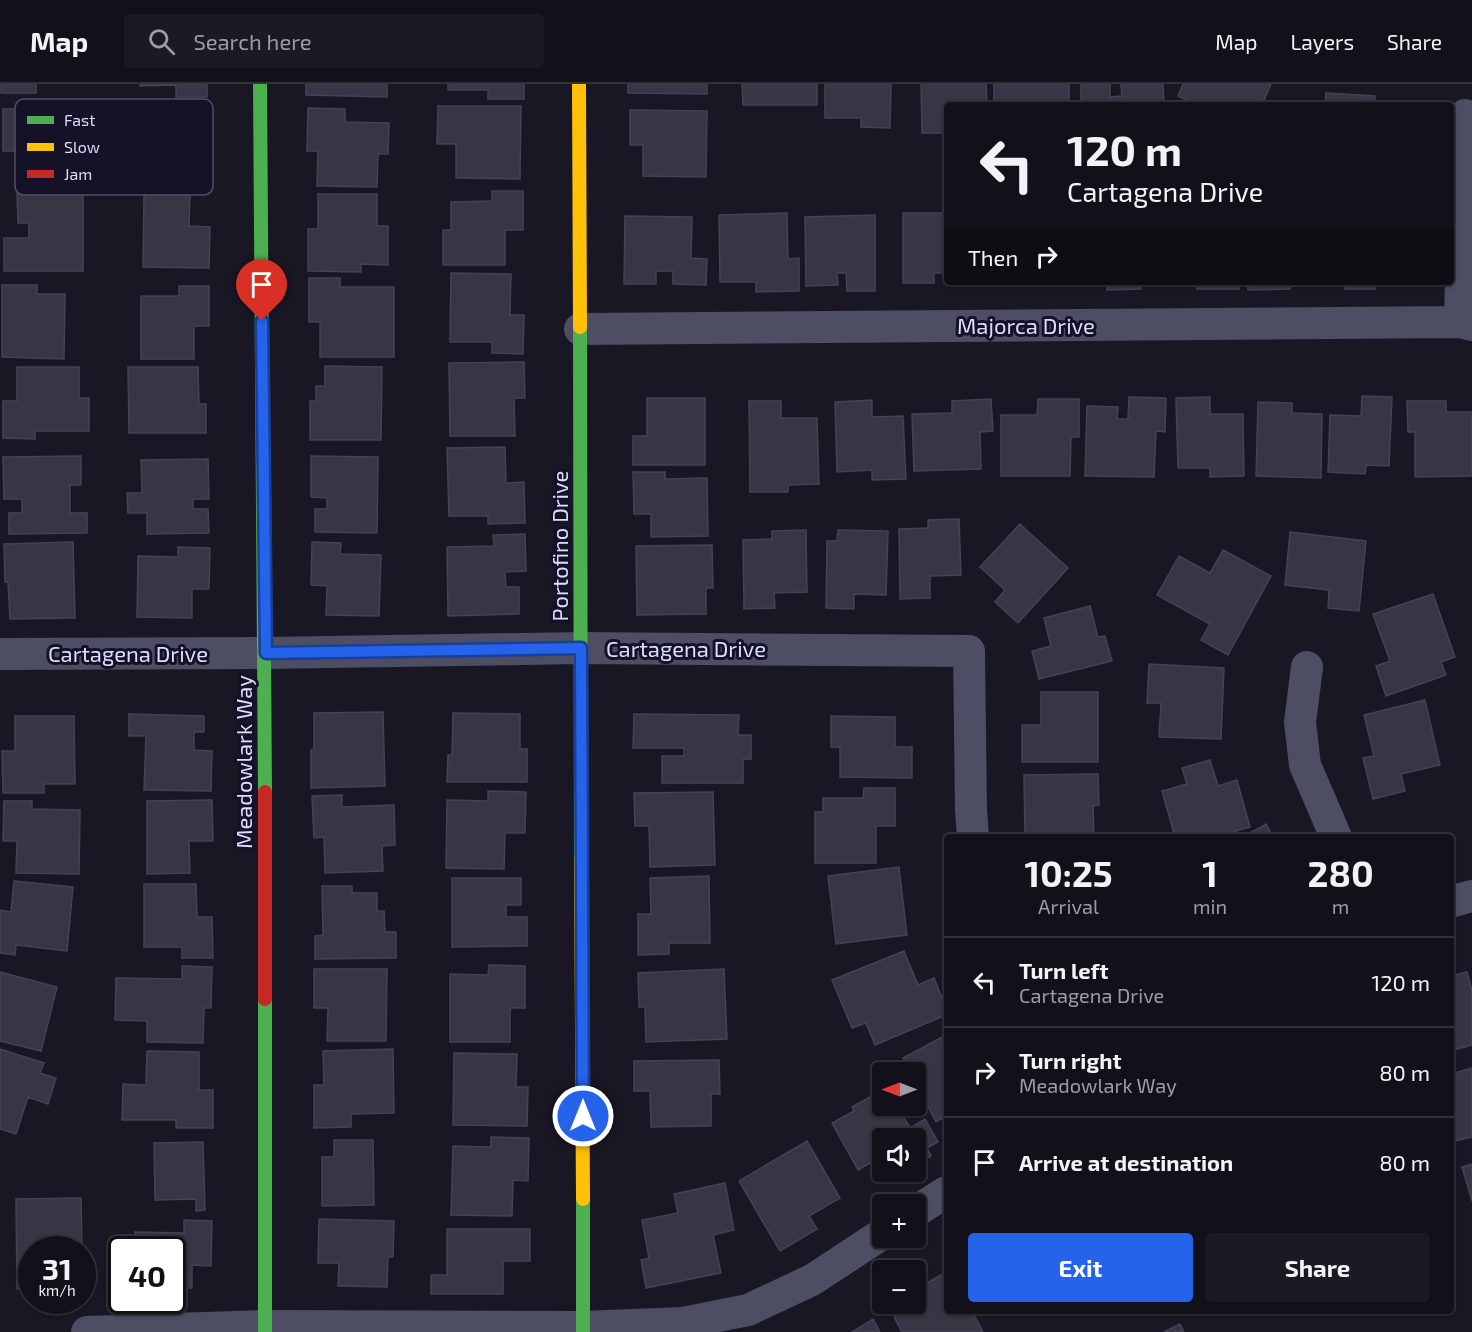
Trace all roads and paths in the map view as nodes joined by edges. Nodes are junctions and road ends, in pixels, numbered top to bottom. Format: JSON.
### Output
{"nodes":[{"id":1,"x":260,"y":84,"type":"edge"},
{"id":2,"x":579,"y":84,"type":"edge"},
{"id":3,"x":1465,"y":115,"type":"dead end"},
{"id":4,"x":1466,"y":323,"type":"edge"},
{"id":5,"x":580,"y":329,"type":"junction"},
{"id":6,"x":581,"y":648,"type":"junction"},
{"id":7,"x":266,"y":653,"type":"junction"},
{"id":8,"x":0,"y":654,"type":"edge"},
{"id":9,"x":1307,"y":667,"type":"dead end"},
{"id":10,"x":973,"y":834,"type":"edge"},
{"id":11,"x":1335,"y":834,"type":"edge"},
{"id":12,"x":1472,"y":896,"type":"edge"},
{"id":13,"x":1454,"y":901,"type":"edge"},
{"id":14,"x":944,"y":1193,"type":"edge"},
{"id":15,"x":926,"y":1205,"type":"edge"},
{"id":16,"x":872,"y":1241,"type":"edge"},
{"id":17,"x":266,"y":1329,"type":"edge"},
{"id":18,"x":583,"y":1329,"type":"edge"},
{"id":19,"x":87,"y":1332,"type":"edge"}],
"edges":[{"from":1,"to":7,"type":"street","name":"Meadowlark Way"},
{"from":2,"to":5,"type":"street","name":"Portofino Drive"},
{"from":3,"to":4,"type":"street"},
{"from":4,"to":5,"type":"street","name":"Majorca Drive"},
{"from":5,"to":6,"type":"street","name":"Portofino Drive"},
{"from":6,"to":7,"type":"street","name":"Cartagena Drive"},
{"from":6,"to":10,"type":"street","name":"Cartagena Drive"},
{"from":6,"to":18,"type":"street","name":"Portofino Drive"},
{"from":7,"to":8,"type":"street","name":"Cartagena Drive"},
{"from":7,"to":17,"type":"street","name":"Meadowlark Way"},
{"from":9,"to":11,"type":"street"},
{"from":12,"to":13,"type":"street"},
{"from":14,"to":15,"type":"street"},
{"from":16,"to":18,"type":"street"},
{"from":17,"to":18,"type":"street"},
{"from":17,"to":19,"type":"street"}]}
